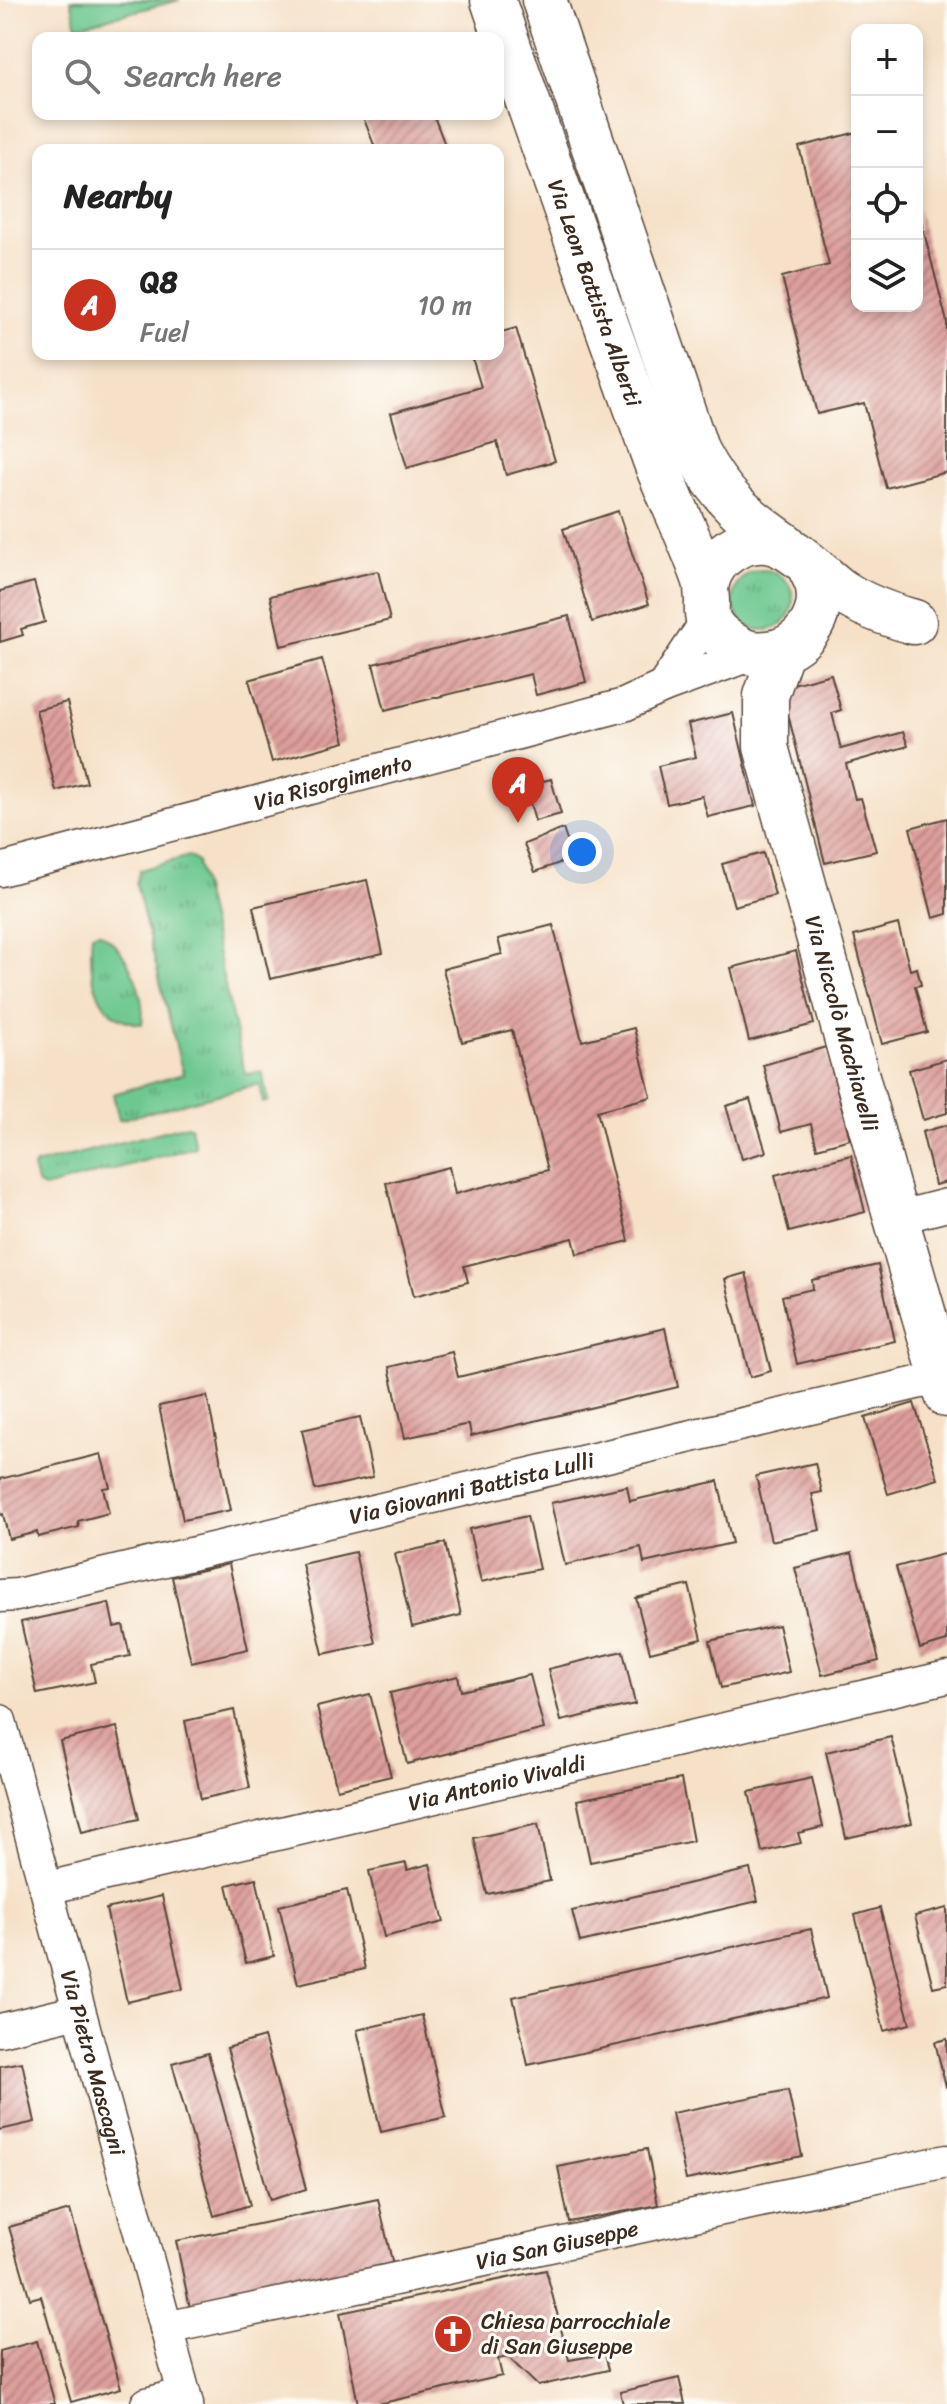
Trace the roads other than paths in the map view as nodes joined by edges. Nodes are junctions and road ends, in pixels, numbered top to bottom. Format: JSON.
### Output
{"nodes":[{"id":1,"x":493,"y":0,"type":"edge"},
{"id":2,"x":544,"y":0,"type":"edge"},
{"id":3,"x":797,"y":556,"type":"junction"},
{"id":4,"x":707,"y":601,"type":"junction"},
{"id":5,"x":930,"y":620,"type":"edge"},
{"id":6,"x":779,"y":647,"type":"junction"},
{"id":7,"x":663,"y":687,"type":"junction"},
{"id":8,"x":0,"y":870,"type":"edge"},
{"id":9,"x":947,"y":1205,"type":"edge"},
{"id":10,"x":896,"y":1218,"type":"junction"},
{"id":11,"x":944,"y":1386,"type":"edge"},
{"id":12,"x":0,"y":1596,"type":"edge"},
{"id":13,"x":947,"y":1677,"type":"edge"},
{"id":14,"x":0,"y":1721,"type":"edge"},
{"id":15,"x":47,"y":1888,"type":"junction"},
{"id":16,"x":79,"y":2011,"type":"junction"},
{"id":17,"x":0,"y":2030,"type":"edge"},
{"id":18,"x":947,"y":2161,"type":"edge"},
{"id":19,"x":166,"y":2328,"type":"junction"},
{"id":20,"x":186,"y":2399,"type":"edge"},
{"id":21,"x":147,"y":2404,"type":"edge"}],
"edges":[{"from":1,"to":4,"type":"street","name":"Via Leon Battista Alberti"},
{"from":2,"to":3,"type":"street","name":"Via Leon Battista Alberti"},
{"from":3,"to":4,"type":"street"},
{"from":3,"to":5,"type":"street","name":"Via Risorgimento"},
{"from":3,"to":6,"type":"street"},
{"from":4,"to":6,"type":"street"},
{"from":4,"to":7,"type":"street"},
{"from":5,"to":6,"type":"street","name":"Via Risorgimento"},
{"from":6,"to":7,"type":"street","name":"Via Risorgimento"},
{"from":6,"to":10,"type":"street","name":"Via Niccolò Machiavelli"},
{"from":7,"to":8,"type":"street","name":"Via Risorgimento"},
{"from":9,"to":10,"type":"street"},
{"from":10,"to":11,"type":"street","name":"Via Niccolò Machiavelli"},
{"from":11,"to":12,"type":"street","name":"Via Giovanni Battista Lulli"},
{"from":13,"to":15,"type":"street","name":"Via Antonio Vivaldi"},
{"from":14,"to":15,"type":"street","name":"Via Pietro Mascagni"},
{"from":15,"to":16,"type":"street","name":"Via Pietro Mascagni"},
{"from":16,"to":17,"type":"street"},
{"from":16,"to":19,"type":"street","name":"Via Pietro Mascagni"},
{"from":18,"to":19,"type":"street","name":"Via San Giuseppe"},
{"from":19,"to":20,"type":"street","name":"Via Pietro Mascagni"},
{"from":20,"to":21,"type":"street"}]}
